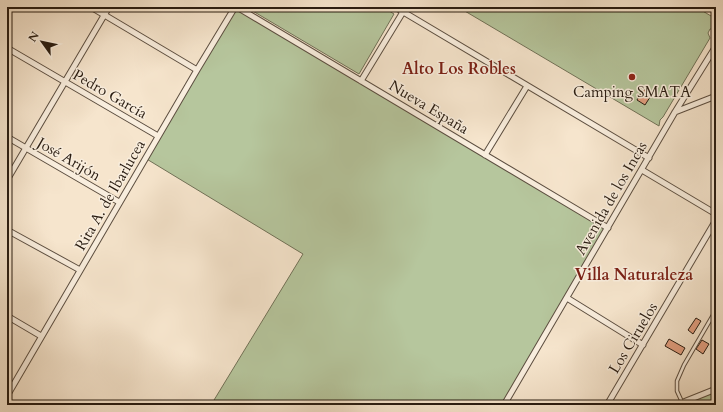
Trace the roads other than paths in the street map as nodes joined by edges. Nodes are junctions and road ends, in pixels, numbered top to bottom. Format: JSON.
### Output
{"nodes":[{"id":1,"x":91,"y":7,"type":"edge"},
{"id":2,"x":109,"y":7,"type":"edge"},
{"id":3,"x":236,"y":7,"type":"edge"},
{"id":4,"x":395,"y":7,"type":"edge"},
{"id":5,"x":406,"y":7,"type":"edge"},
{"id":6,"x":404,"y":12,"type":"junction"},
{"id":7,"x":104,"y":15,"type":"junction"},
{"id":8,"x":716,"y":46,"type":"edge"},
{"id":9,"x":7,"y":48,"type":"edge"},
{"id":10,"x":197,"y":70,"type":"junction"},
{"id":11,"x":65,"y":81,"type":"junction"},
{"id":12,"x":361,"y":81,"type":"junction"},
{"id":13,"x":526,"y":86,"type":"junction"},
{"id":14,"x":716,"y":96,"type":"edge"},
{"id":15,"x":675,"y":112,"type":"junction"},
{"id":16,"x":158,"y":136,"type":"junction"},
{"id":17,"x":7,"y":138,"type":"edge"},
{"id":18,"x":26,"y":148,"type":"junction"},
{"id":19,"x":485,"y":155,"type":"junction"},
{"id":20,"x":649,"y":158,"type":"junction"},
{"id":21,"x":642,"y":170,"type":"junction"},
{"id":22,"x":7,"y":180,"type":"edge"},
{"id":23,"x":119,"y":202,"type":"junction"},
{"id":24,"x":716,"y":214,"type":"edge"},
{"id":25,"x":716,"y":220,"type":"edge"},
{"id":26,"x":608,"y":228,"type":"junction"},
{"id":27,"x":7,"y":230,"type":"edge"},
{"id":28,"x":80,"y":270,"type":"junction"},
{"id":29,"x":567,"y":298,"type":"junction"},
{"id":30,"x":716,"y":310,"type":"edge"},
{"id":31,"x":7,"y":316,"type":"edge"},
{"id":32,"x":41,"y":336,"type":"junction"},
{"id":33,"x":643,"y":345,"type":"junction"},
{"id":34,"x":716,"y":389,"type":"edge"},
{"id":35,"x":7,"y":396,"type":"edge"},
{"id":36,"x":683,"y":404,"type":"edge"},
{"id":37,"x":504,"y":405,"type":"edge"},
{"id":38,"x":607,"y":405,"type":"edge"},
{"id":39,"x":676,"y":405,"type":"edge"}],
"edges":[{"from":1,"to":7,"type":"street"},
{"from":2,"to":7,"type":"street"},
{"from":3,"to":10,"type":"street","name":"Rita A. de Ibarlucea"},
{"from":3,"to":12,"type":"street","name":"Nueva España"},
{"from":4,"to":6,"type":"street"},
{"from":5,"to":6,"type":"street"},
{"from":6,"to":12,"type":"street"},
{"from":6,"to":13,"type":"street"},
{"from":7,"to":10,"type":"street"},
{"from":7,"to":11,"type":"street"},
{"from":8,"to":15,"type":"street","name":"Avenida de los Incas"},
{"from":9,"to":11,"type":"street","name":"Pedro García"},
{"from":10,"to":16,"type":"street","name":"Rita A. de Ibarlucea"},
{"from":11,"to":16,"type":"street","name":"Pedro García"},
{"from":11,"to":18,"type":"street"},
{"from":12,"to":19,"type":"street","name":"Nueva España"},
{"from":13,"to":19,"type":"street"},
{"from":13,"to":20,"type":"street"},
{"from":14,"to":15,"type":"street"},
{"from":15,"to":20,"type":"street","name":"Avenida de los Incas"},
{"from":16,"to":23,"type":"street","name":"Rita A. de Ibarlucea"},
{"from":17,"to":18,"type":"street","name":"José Arijón"},
{"from":18,"to":22,"type":"street"},
{"from":18,"to":23,"type":"street","name":"José Arijón"},
{"from":19,"to":26,"type":"street","name":"Nueva España"},
{"from":20,"to":21,"type":"street","name":"Avenida de los Incas"},
{"from":21,"to":24,"type":"street"},
{"from":21,"to":26,"type":"street","name":"Avenida de los Incas"},
{"from":23,"to":28,"type":"street","name":"Rita A. de Ibarlucea"},
{"from":25,"to":33,"type":"street","name":"Los Ciruelos"},
{"from":26,"to":29,"type":"street","name":"Avenida de los Incas"},
{"from":27,"to":28,"type":"street"},
{"from":28,"to":32,"type":"street","name":"Rita A. de Ibarlucea"},
{"from":29,"to":33,"type":"street"},
{"from":29,"to":37,"type":"street","name":"Avenida de los Incas"},
{"from":30,"to":36,"type":"lane"},
{"from":31,"to":32,"type":"street"},
{"from":32,"to":35,"type":"street","name":"Rita A. de Ibarlucea"},
{"from":33,"to":38,"type":"street","name":"Los Ciruelos"},
{"from":34,"to":36,"type":"street"},
{"from":36,"to":39,"type":"street"}]}
